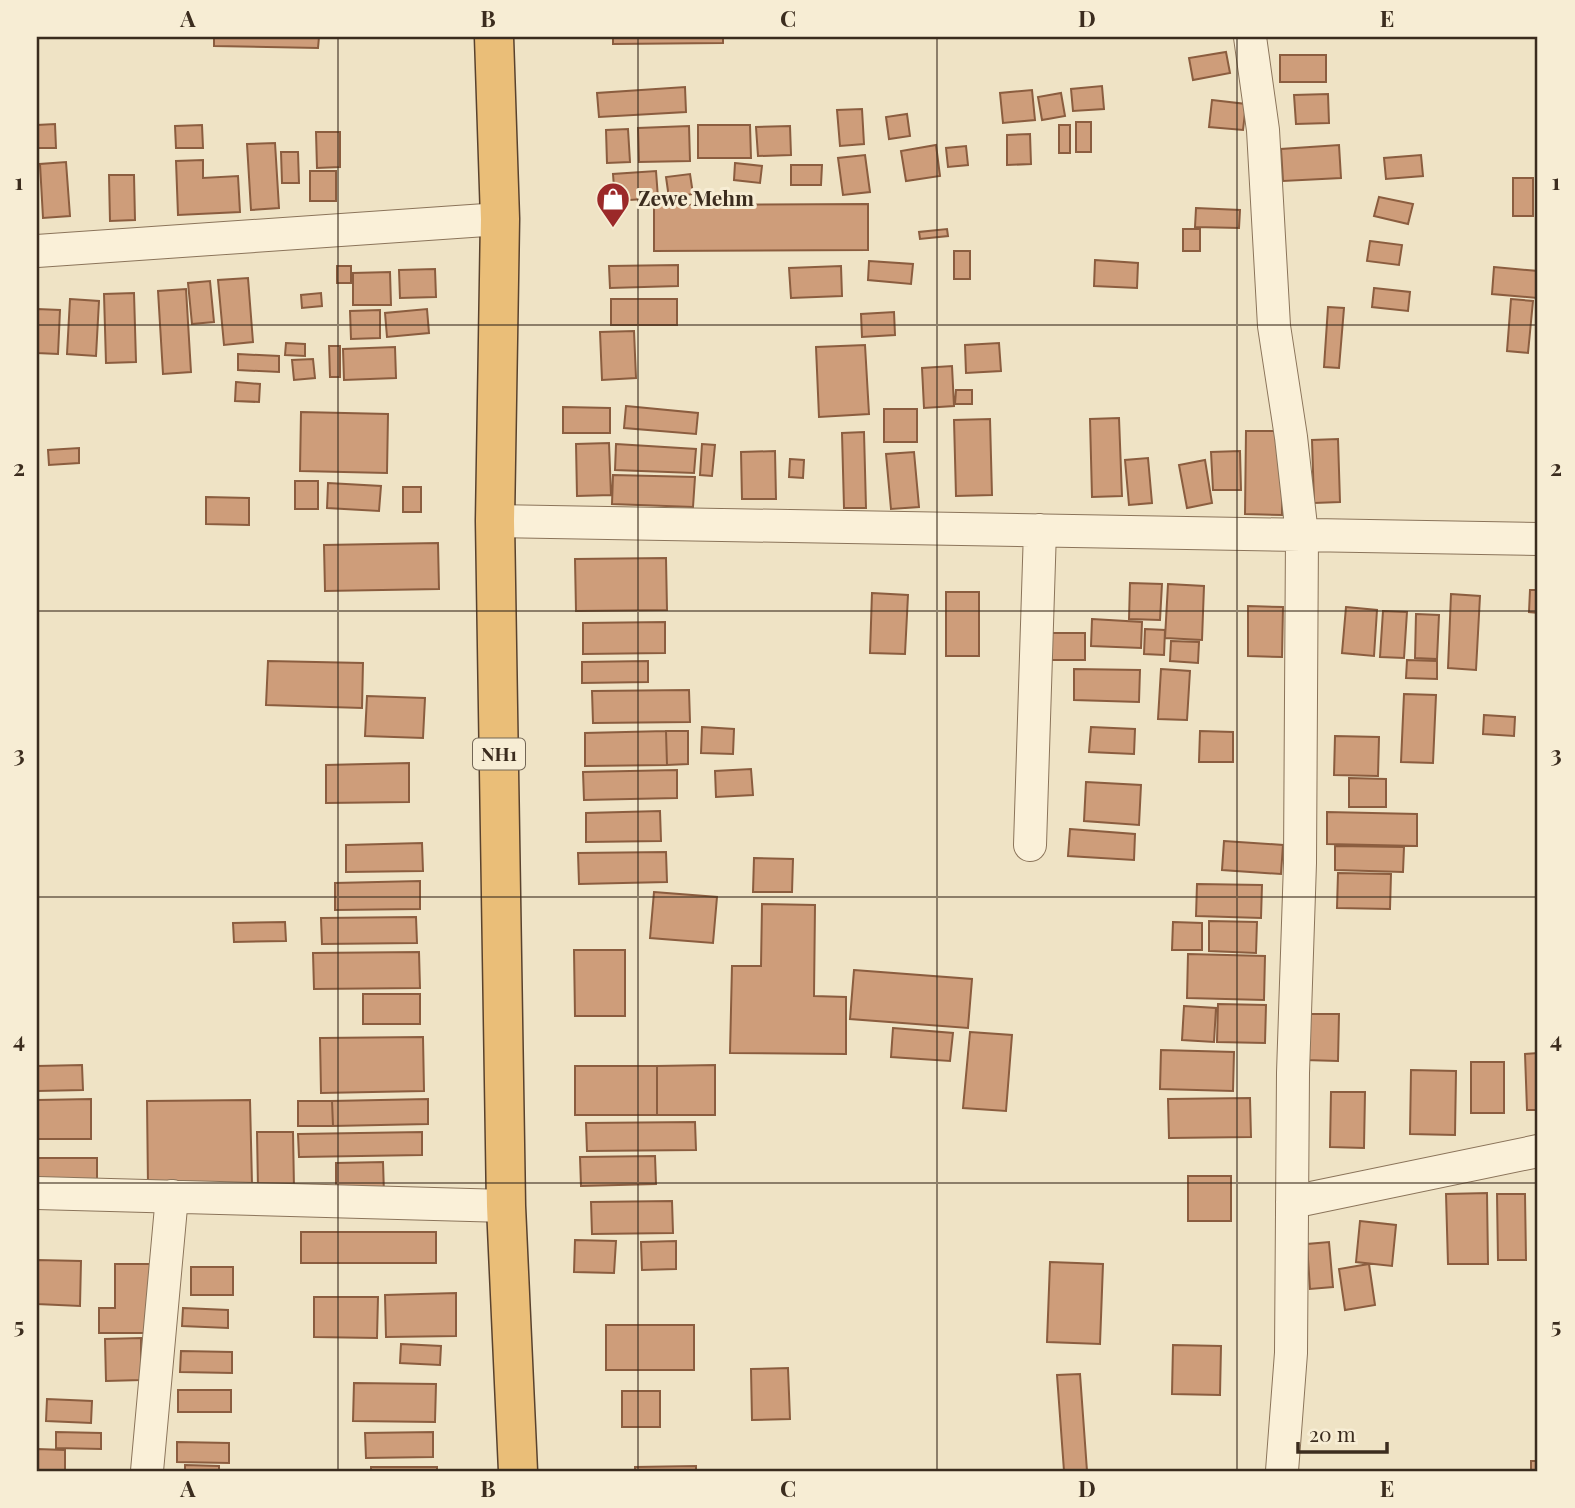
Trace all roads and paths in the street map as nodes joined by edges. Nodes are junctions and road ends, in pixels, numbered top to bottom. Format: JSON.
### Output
{"nodes":[{"id":1,"x":494,"y":37,"type":"edge"},
{"id":2,"x":1250,"y":37,"type":"edge"},
{"id":3,"x":500,"y":219,"type":"junction"},
{"id":4,"x":37,"y":251,"type":"edge"},
{"id":5,"x":495,"y":521,"type":"junction"},
{"id":6,"x":1040,"y":530,"type":"junction"},
{"id":7,"x":1302,"y":535,"type":"junction"},
{"id":8,"x":1538,"y":539,"type":"edge"},
{"id":9,"x":1030,"y":845,"type":"dead end"},
{"id":10,"x":1538,"y":1151,"type":"edge"},
{"id":11,"x":37,"y":1193,"type":"edge"},
{"id":12,"x":172,"y":1196,"type":"junction"},
{"id":13,"x":1292,"y":1202,"type":"junction"},
{"id":14,"x":506,"y":1206,"type":"junction"},
{"id":15,"x":147,"y":1471,"type":"edge"},
{"id":16,"x":518,"y":1471,"type":"edge"},
{"id":17,"x":1282,"y":1471,"type":"edge"}],
"edges":[{"from":1,"to":3,"type":"highway","number":"NH1"},
{"from":2,"to":7,"type":"street"},
{"from":3,"to":4,"type":"street"},
{"from":3,"to":5,"type":"highway","number":"NH1"},
{"from":5,"to":6,"type":"street"},
{"from":5,"to":14,"type":"highway","number":"NH1"},
{"from":6,"to":7,"type":"street"},
{"from":6,"to":9,"type":"street"},
{"from":7,"to":8,"type":"street"},
{"from":7,"to":13,"type":"street"},
{"from":10,"to":13,"type":"street"},
{"from":11,"to":12,"type":"street"},
{"from":12,"to":14,"type":"street"},
{"from":12,"to":15,"type":"street"},
{"from":13,"to":17,"type":"street"},
{"from":14,"to":16,"type":"highway","number":"NH1"}]}
